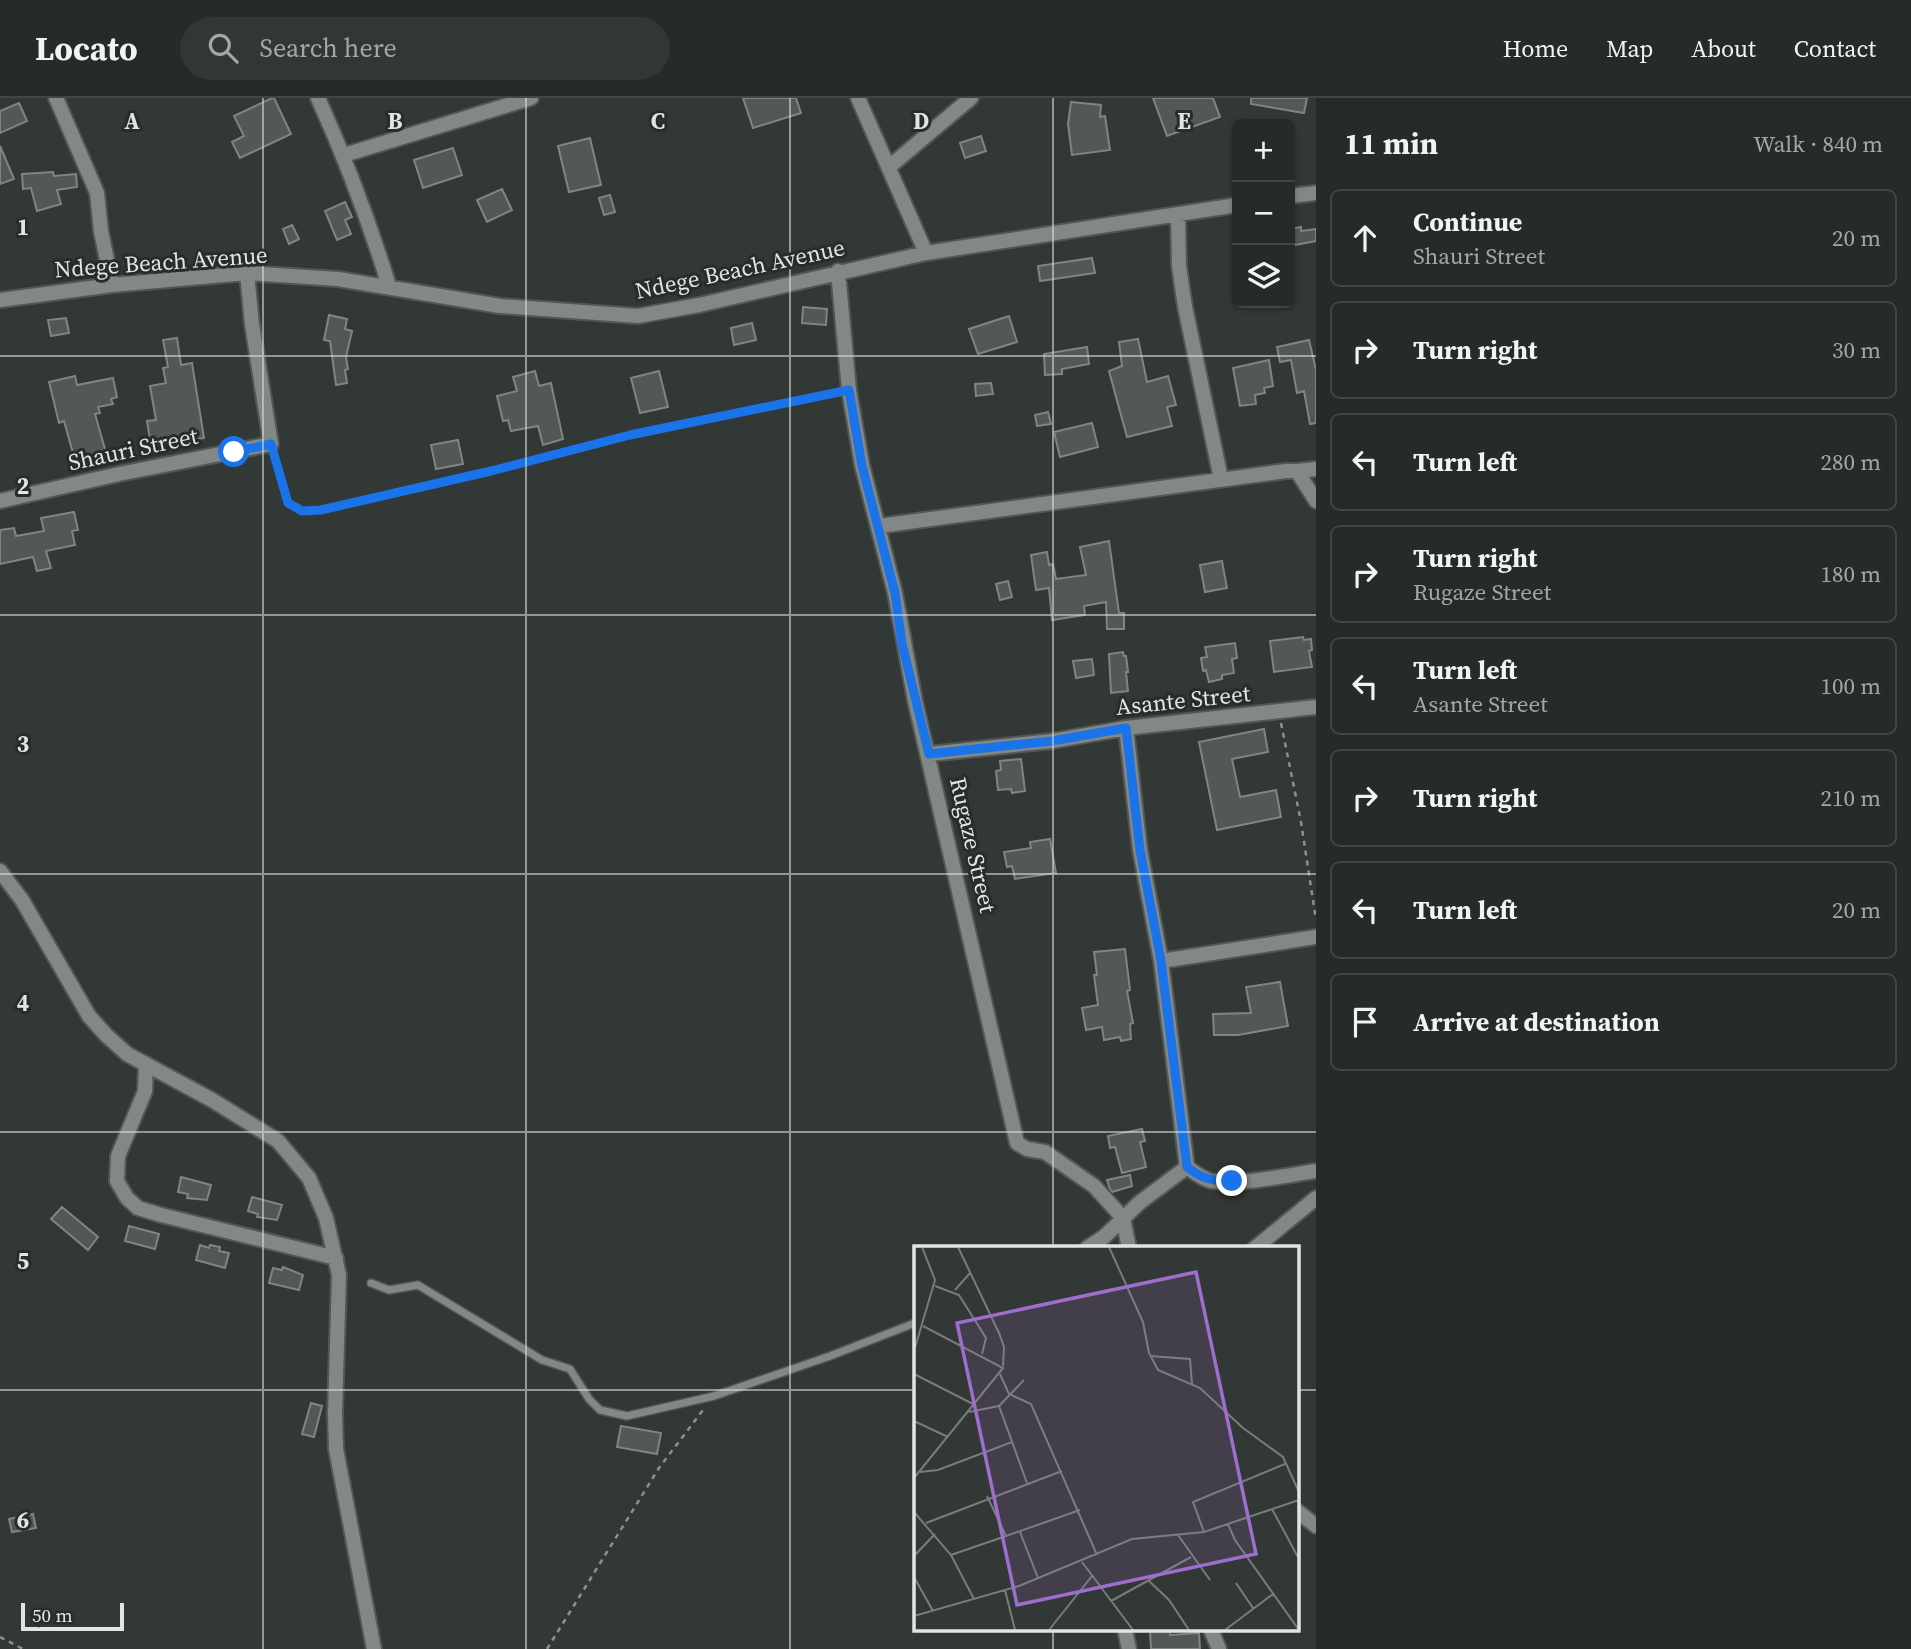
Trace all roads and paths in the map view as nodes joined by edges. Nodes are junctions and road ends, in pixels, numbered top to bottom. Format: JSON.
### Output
{"nodes":[{"id":1,"x":56,"y":98,"type":"edge"},
{"id":2,"x":318,"y":98,"type":"edge"},
{"id":3,"x":531,"y":98,"type":"edge"},
{"id":4,"x":858,"y":98,"type":"edge"},
{"id":5,"x":971,"y":98,"type":"edge"},
{"id":6,"x":344,"y":155,"type":"junction"},
{"id":7,"x":889,"y":167,"type":"junction"},
{"id":8,"x":1316,"y":193,"type":"edge"},
{"id":9,"x":1295,"y":195,"type":"edge"},
{"id":10,"x":1232,"y":206,"type":"edge"},
{"id":11,"x":1178,"y":215,"type":"junction"},
{"id":12,"x":926,"y":253,"type":"junction"},
{"id":13,"x":838,"y":271,"type":"junction"},
{"id":14,"x":247,"y":273,"type":"junction"},
{"id":15,"x":112,"y":285,"type":"junction"},
{"id":16,"x":389,"y":286,"type":"junction"},
{"id":17,"x":0,"y":300,"type":"edge"},
{"id":18,"x":849,"y":390,"type":"junction"},
{"id":19,"x":271,"y":444,"type":"junction"},
{"id":20,"x":1316,"y":470,"type":"edge"},
{"id":21,"x":1297,"y":471,"type":"junction"},
{"id":22,"x":1221,"y":479,"type":"junction"},
{"id":23,"x":0,"y":500,"type":"edge"},
{"id":24,"x":1316,"y":501,"type":"edge"},
{"id":25,"x":878,"y":526,"type":"junction"},
{"id":26,"x":1316,"y":707,"type":"edge"},
{"id":27,"x":1279,"y":713,"type":"junction"},
{"id":28,"x":1126,"y":728,"type":"junction"},
{"id":29,"x":929,"y":754,"type":"junction"},
{"id":30,"x":0,"y":870,"type":"edge"},
{"id":31,"x":1316,"y":920,"type":"edge"},
{"id":32,"x":1316,"y":937,"type":"edge"},
{"id":33,"x":1161,"y":961,"type":"junction"},
{"id":34,"x":146,"y":1063,"type":"junction"},
{"id":35,"x":1187,"y":1167,"type":"junction"},
{"id":36,"x":1316,"y":1171,"type":"edge"},
{"id":37,"x":1315,"y":1200,"type":"edge"},
{"id":38,"x":1123,"y":1218,"type":"junction"},
{"id":39,"x":1090,"y":1246,"type":"edge"},
{"id":40,"x":1129,"y":1246,"type":"edge"},
{"id":41,"x":1258,"y":1246,"type":"edge"},
{"id":42,"x":336,"y":1258,"type":"junction"},
{"id":43,"x":371,"y":1283,"type":"dead end"},
{"id":44,"x":914,"y":1323,"type":"edge"},
{"id":45,"x":714,"y":1396,"type":"junction"},
{"id":46,"x":1298,"y":1512,"type":"edge"},
{"id":47,"x":1316,"y":1526,"type":"edge"},
{"id":48,"x":1212,"y":1632,"type":"edge"},
{"id":49,"x":0,"y":1637,"type":"edge"},
{"id":50,"x":23,"y":1649,"type":"edge"},
{"id":51,"x":374,"y":1649,"type":"edge"},
{"id":52,"x":547,"y":1649,"type":"edge"},
{"id":53,"x":1219,"y":1649,"type":"edge"}],
"edges":[{"from":1,"to":15,"type":"street"},
{"from":2,"to":6,"type":"street"},
{"from":3,"to":6,"type":"street"},
{"from":4,"to":7,"type":"street"},
{"from":5,"to":7,"type":"street"},
{"from":6,"to":16,"type":"street"},
{"from":7,"to":12,"type":"street"},
{"from":8,"to":9,"type":"street"},
{"from":10,"to":11,"type":"street","name":"Ndege Beach Avenue"},
{"from":11,"to":12,"type":"street","name":"Ndege Beach Avenue"},
{"from":11,"to":22,"type":"street"},
{"from":12,"to":13,"type":"street","name":"Ndege Beach Avenue"},
{"from":13,"to":16,"type":"street","name":"Ndege Beach Avenue"},
{"from":13,"to":18,"type":"street","name":"Rugaze Street"},
{"from":14,"to":15,"type":"street","name":"Ndege Beach Avenue"},
{"from":14,"to":16,"type":"street","name":"Ndege Beach Avenue"},
{"from":14,"to":19,"type":"street"},
{"from":15,"to":17,"type":"street","name":"Ndege Beach Avenue"},
{"from":18,"to":19,"type":"path"},
{"from":18,"to":25,"type":"street","name":"Rugaze Street"},
{"from":19,"to":23,"type":"street","name":"Shauri Street"},
{"from":20,"to":21,"type":"street"},
{"from":21,"to":22,"type":"street"},
{"from":21,"to":24,"type":"street"},
{"from":22,"to":25,"type":"street"},
{"from":25,"to":29,"type":"street","name":"Rugaze Street"},
{"from":26,"to":27,"type":"street","name":"Asante Street"},
{"from":27,"to":28,"type":"street","name":"Asante Street"},
{"from":27,"to":31,"type":"path"},
{"from":28,"to":29,"type":"street","name":"Asante Street"},
{"from":28,"to":33,"type":"street"},
{"from":29,"to":38,"type":"street","name":"Rugaze Street"},
{"from":30,"to":34,"type":"street"},
{"from":32,"to":33,"type":"street"},
{"from":33,"to":35,"type":"street"},
{"from":34,"to":42,"type":"street"},
{"from":34,"to":42,"type":"street"},
{"from":35,"to":36,"type":"street"},
{"from":35,"to":38,"type":"street"},
{"from":37,"to":41,"type":"street"},
{"from":38,"to":39,"type":"street"},
{"from":38,"to":40,"type":"street","name":"Rugaze Street"},
{"from":42,"to":51,"type":"street"},
{"from":43,"to":45,"type":"lane"},
{"from":44,"to":45,"type":"lane"},
{"from":45,"to":52,"type":"path"},
{"from":46,"to":47,"type":"street"},
{"from":48,"to":53,"type":"street"},
{"from":49,"to":50,"type":"path"}]}
